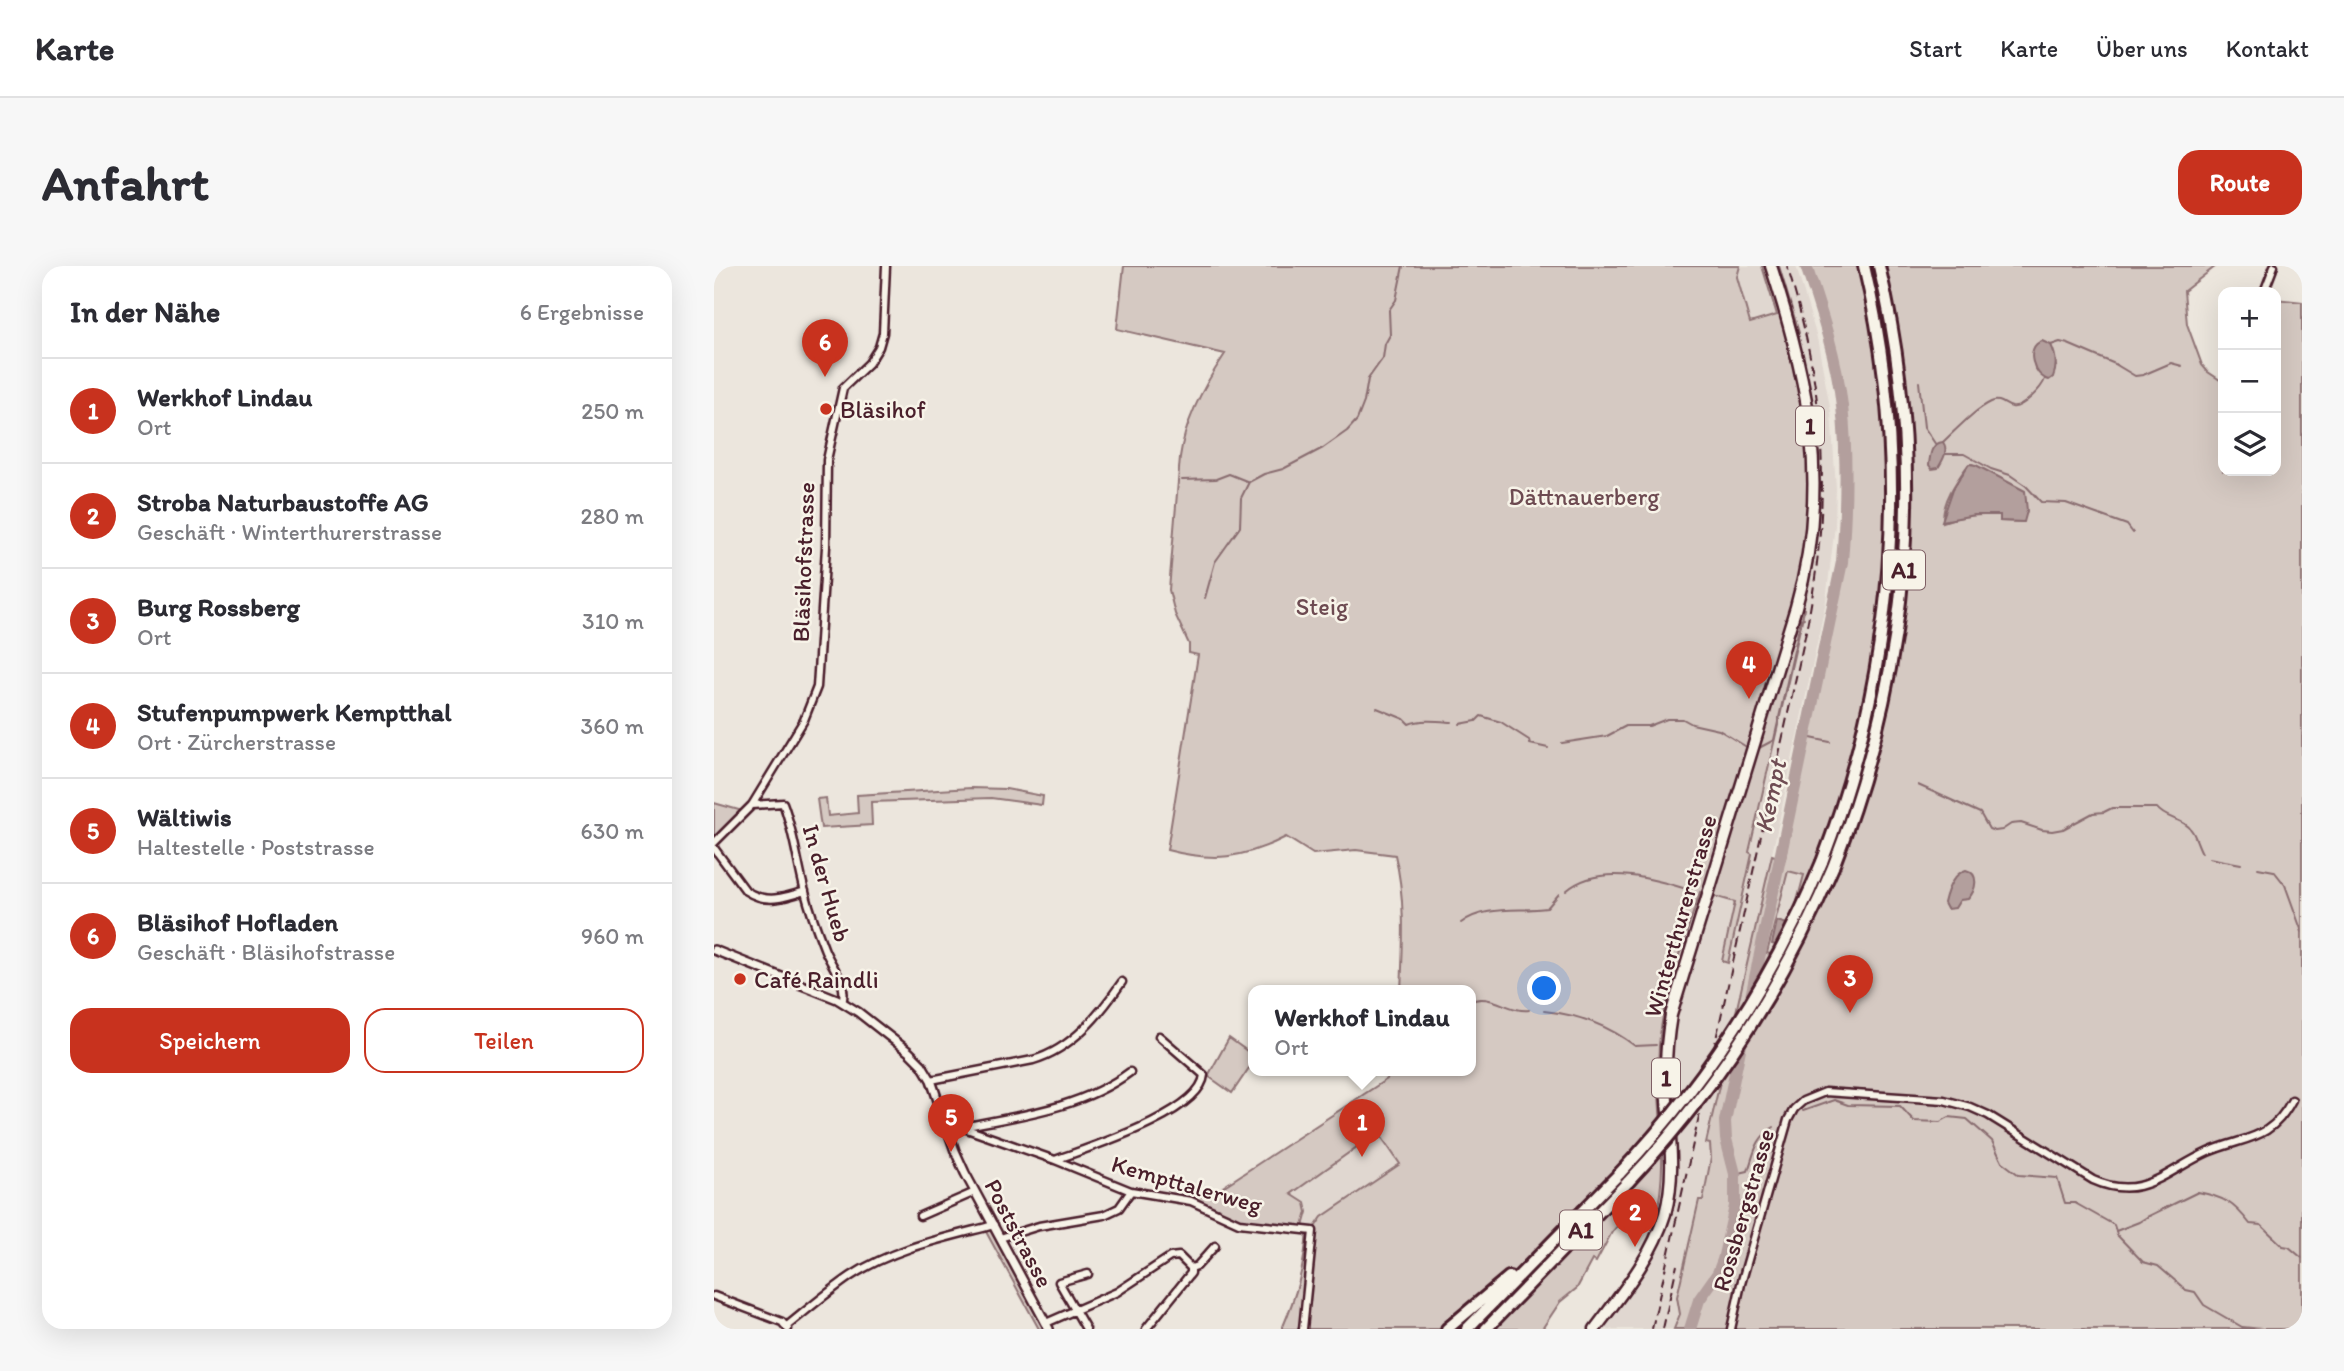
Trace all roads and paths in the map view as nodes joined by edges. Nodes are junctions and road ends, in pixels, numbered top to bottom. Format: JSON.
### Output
{"nodes":[{"id":1,"x":886,"y":266,"type":"edge"},
{"id":2,"x":1771,"y":266,"type":"edge"},
{"id":3,"x":1864,"y":266,"type":"edge"},
{"id":4,"x":1879,"y":266,"type":"edge"},
{"id":5,"x":2274,"y":266,"type":"edge"},
{"id":6,"x":2266,"y":287,"type":"edge"},
{"id":7,"x":752,"y":806,"type":"junction"},
{"id":8,"x":714,"y":846,"type":"edge"},
{"id":9,"x":805,"y":891,"type":"junction"},
{"id":10,"x":714,"y":950,"type":"edge"},
{"id":11,"x":1122,"y":982,"type":"dead end"},
{"id":12,"x":842,"y":1002,"type":"junction"},
{"id":13,"x":1159,"y":1036,"type":"dead end"},
{"id":14,"x":1130,"y":1072,"type":"dead end"},
{"id":15,"x":932,"y":1080,"type":"junction"},
{"id":16,"x":2292,"y":1100,"type":"dead end"},
{"id":17,"x":946,"y":1126,"type":"junction"},
{"id":18,"x":961,"y":1127,"type":"junction"},
{"id":19,"x":1055,"y":1160,"type":"junction"},
{"id":20,"x":1131,"y":1191,"type":"junction"},
{"id":21,"x":975,"y":1192,"type":"junction"},
{"id":22,"x":920,"y":1216,"type":"dead end"},
{"id":23,"x":994,"y":1225,"type":"junction"},
{"id":24,"x":1000,"y":1238,"type":"junction"},
{"id":25,"x":1215,"y":1246,"type":"dead end"},
{"id":26,"x":1530,"y":1262,"type":"junction"},
{"id":27,"x":1192,"y":1268,"type":"junction"},
{"id":28,"x":1088,"y":1274,"type":"dead end"},
{"id":29,"x":714,"y":1296,"type":"edge"},
{"id":30,"x":1075,"y":1310,"type":"junction"},
{"id":31,"x":1048,"y":1326,"type":"edge"},
{"id":32,"x":788,"y":1327,"type":"edge"},
{"id":33,"x":1086,"y":1329,"type":"edge"},
{"id":34,"x":1146,"y":1329,"type":"edge"},
{"id":35,"x":1303,"y":1329,"type":"edge"},
{"id":36,"x":1447,"y":1329,"type":"edge"},
{"id":37,"x":1466,"y":1329,"type":"edge"},
{"id":38,"x":1486,"y":1329,"type":"edge"},
{"id":39,"x":1595,"y":1329,"type":"edge"},
{"id":40,"x":1731,"y":1329,"type":"edge"}],
"edges":[{"from":1,"to":7,"type":"street","name":"Bläsihofstrasse"},
{"from":2,"to":39,"type":"main road","name":"Winterthurerstrasse","number":"1"},
{"from":3,"to":26,"type":"highway","number":"A1","bridge":true},
{"from":4,"to":38,"type":"highway","number":"A1","bridge":true},
{"from":5,"to":6,"type":"street"},
{"from":7,"to":8,"type":"street","name":"Bläsihofstrasse"},
{"from":7,"to":9,"type":"street","name":"In der Hueb"},
{"from":8,"to":9,"type":"street"},
{"from":9,"to":12,"type":"street","name":"In der Hueb"},
{"from":10,"to":12,"type":"street","name":"Poststrasse"},
{"from":11,"to":15,"type":"street"},
{"from":12,"to":15,"type":"street","name":"Poststrasse"},
{"from":13,"to":19,"type":"street"},
{"from":14,"to":18,"type":"street"},
{"from":15,"to":17,"type":"street","name":"Poststrasse"},
{"from":16,"to":40,"type":"street","name":"Rossbergstrasse"},
{"from":17,"to":18,"type":"street"},
{"from":17,"to":21,"type":"street","name":"Poststrasse"},
{"from":18,"to":19,"type":"street","name":"Kempttalerweg"},
{"from":19,"to":20,"type":"street","name":"Kempttalerweg"},
{"from":20,"to":24,"type":"street"},
{"from":20,"to":35,"type":"street","name":"Kempttalerweg"},
{"from":21,"to":22,"type":"street"},
{"from":21,"to":23,"type":"street","name":"Poststrasse"},
{"from":23,"to":24,"type":"street","name":"Poststrasse"},
{"from":23,"to":32,"type":"street"},
{"from":24,"to":31,"type":"street","name":"Poststrasse"},
{"from":25,"to":27,"type":"street"},
{"from":26,"to":36,"type":"highway"},
{"from":26,"to":37,"type":"highway","number":"A1"},
{"from":27,"to":30,"type":"street"},
{"from":27,"to":34,"type":"street"},
{"from":28,"to":30,"type":"street"},
{"from":29,"to":32,"type":"street"},
{"from":30,"to":31,"type":"street"},
{"from":30,"to":33,"type":"street"}]}
